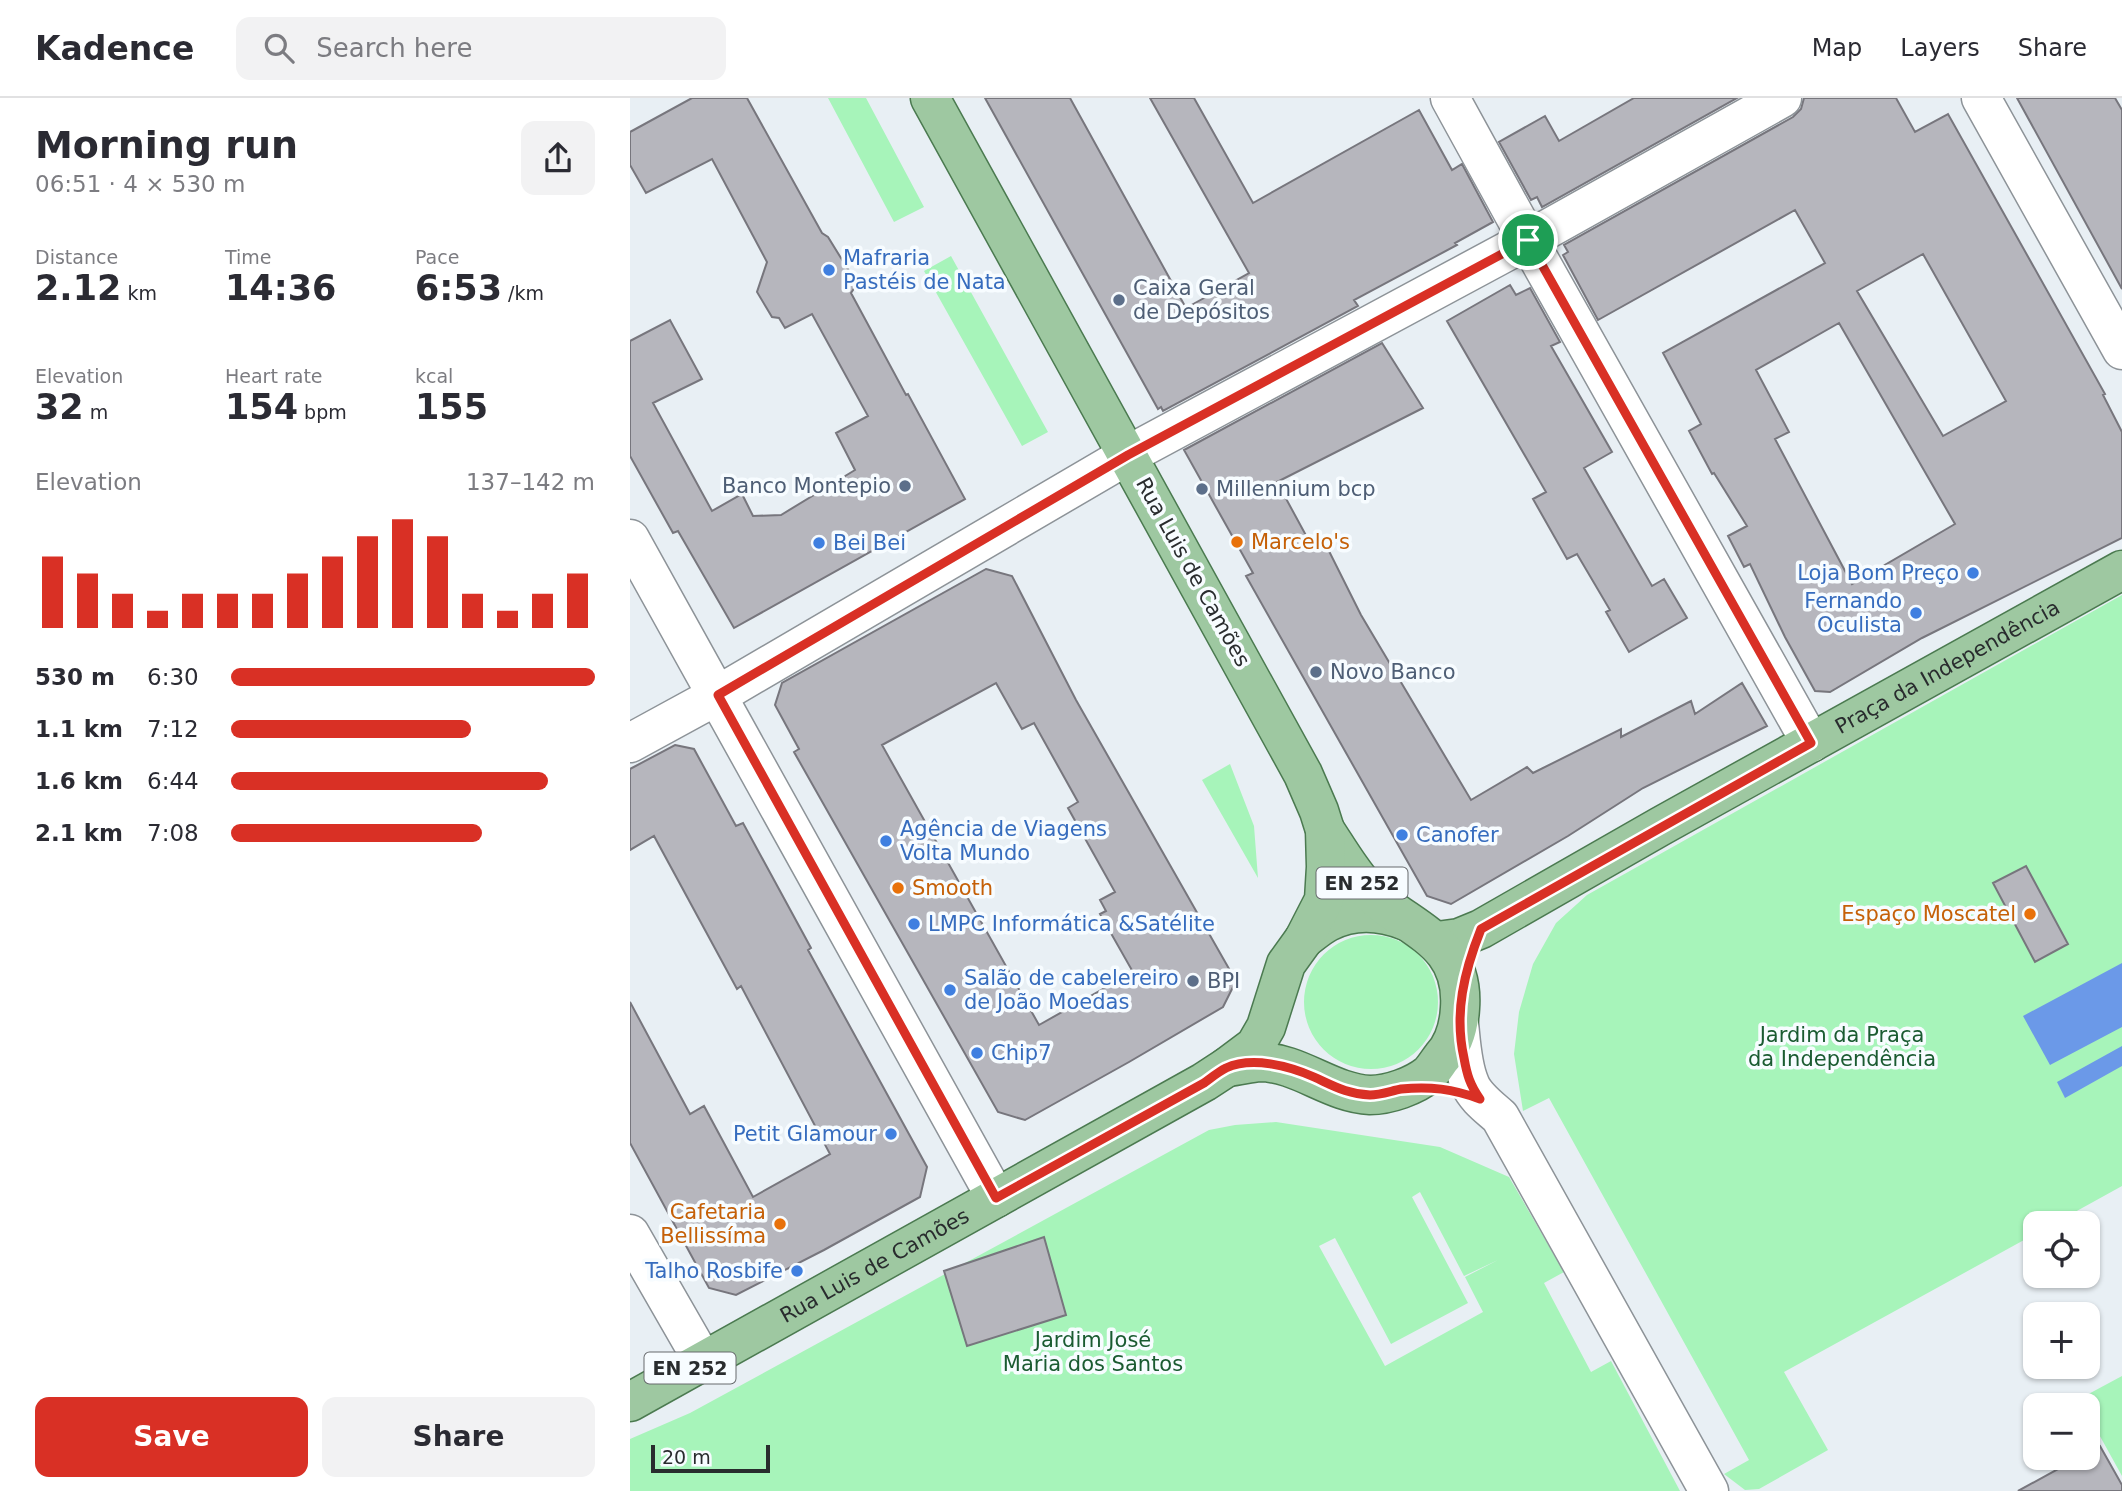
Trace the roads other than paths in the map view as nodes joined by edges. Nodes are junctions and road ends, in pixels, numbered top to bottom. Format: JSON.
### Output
{"nodes":[{"id":1,"x":930,"y":98,"type":"edge"},
{"id":2,"x":1450,"y":98,"type":"edge"},
{"id":3,"x":1782,"y":98,"type":"edge"},
{"id":4,"x":1981,"y":98,"type":"edge"},
{"id":5,"x":1528,"y":240,"type":"junction"},
{"id":6,"x":2122,"y":350,"type":"edge"},
{"id":7,"x":1128,"y":455,"type":"junction"},
{"id":8,"x":630,"y":539,"type":"edge"},
{"id":9,"x":2122,"y":570,"type":"edge"},
{"id":10,"x":718,"y":695,"type":"junction"},
{"id":11,"x":630,"y":743,"type":"edge"},
{"id":12,"x":1811,"y":743,"type":"junction"},
{"id":13,"x":1325,"y":830,"type":"junction"},
{"id":14,"x":1481,"y":929,"type":"junction"},
{"id":15,"x":1425,"y":932,"type":"junction"},
{"id":16,"x":1304,"y":939,"type":"junction"},
{"id":17,"x":1278,"y":994,"type":"junction"},
{"id":18,"x":1460,"y":1008,"type":"junction"},
{"id":19,"x":1227,"y":1067,"type":"junction"},
{"id":20,"x":1313,"y":1076,"type":"junction"},
{"id":21,"x":1402,"y":1089,"type":"junction"},
{"id":22,"x":1480,"y":1099,"type":"junction"},
{"id":23,"x":996,"y":1198,"type":"junction"},
{"id":24,"x":630,"y":1234,"type":"edge"},
{"id":25,"x":703,"y":1361,"type":"junction"},
{"id":26,"x":630,"y":1402,"type":"edge"},
{"id":27,"x":1709,"y":1491,"type":"edge"}],
"edges":[{"from":1,"to":7,"type":"main road","name":"Rua Luis de Camões","number":"EN 252"},
{"from":2,"to":5,"type":"street"},
{"from":3,"to":5,"type":"street"},
{"from":4,"to":6,"type":"street"},
{"from":5,"to":7,"type":"street"},
{"from":5,"to":12,"type":"street"},
{"from":7,"to":10,"type":"street"},
{"from":7,"to":13,"type":"main road","name":"Rua Luis de Camões","number":"EN 252"},
{"from":8,"to":10,"type":"street"},
{"from":9,"to":12,"type":"main road","name":"Praça da Independência"},
{"from":10,"to":11,"type":"street"},
{"from":10,"to":23,"type":"street"},
{"from":12,"to":14,"type":"main road","name":"Praça da Independência"},
{"from":13,"to":15,"type":"main road","name":"Rua Luis de Camões","number":"EN 252"},
{"from":13,"to":16,"type":"main road","name":"Rua Luis de Camões","number":"EN 252"},
{"from":14,"to":15,"type":"main road","name":"Praça da Independência"},
{"from":14,"to":18,"type":"main road"},
{"from":15,"to":16,"type":"main road","name":"Rua Luis de Camões","number":"EN 252"},
{"from":15,"to":18,"type":"main road","name":"Rua Luis de Camões","number":"EN 252"},
{"from":16,"to":17,"type":"main road","name":"Rua Luis de Camões","number":"EN 252"},
{"from":17,"to":19,"type":"main road","name":"Rua Luis de Camões","number":"EN 252"},
{"from":17,"to":20,"type":"main road","name":"Rua Luis de Camões","number":"EN 252"},
{"from":18,"to":21,"type":"main road","name":"Rua Luis de Camões","number":"EN 252"},
{"from":18,"to":22,"type":"street"},
{"from":19,"to":20,"type":"main road","name":"Rua Luis de Camões","number":"EN 252"},
{"from":19,"to":23,"type":"main road","name":"Rua Luis de Camões","number":"EN 252"},
{"from":20,"to":21,"type":"main road","name":"Rua Luis de Camões","number":"EN 252"},
{"from":21,"to":22,"type":"street"},
{"from":22,"to":27,"type":"street"},
{"from":23,"to":25,"type":"main road","name":"Rua Luis de Camões","number":"EN 252"},
{"from":24,"to":25,"type":"street"},
{"from":25,"to":26,"type":"main road","name":"Rua Luis de Camões","number":"EN 252"}]}
